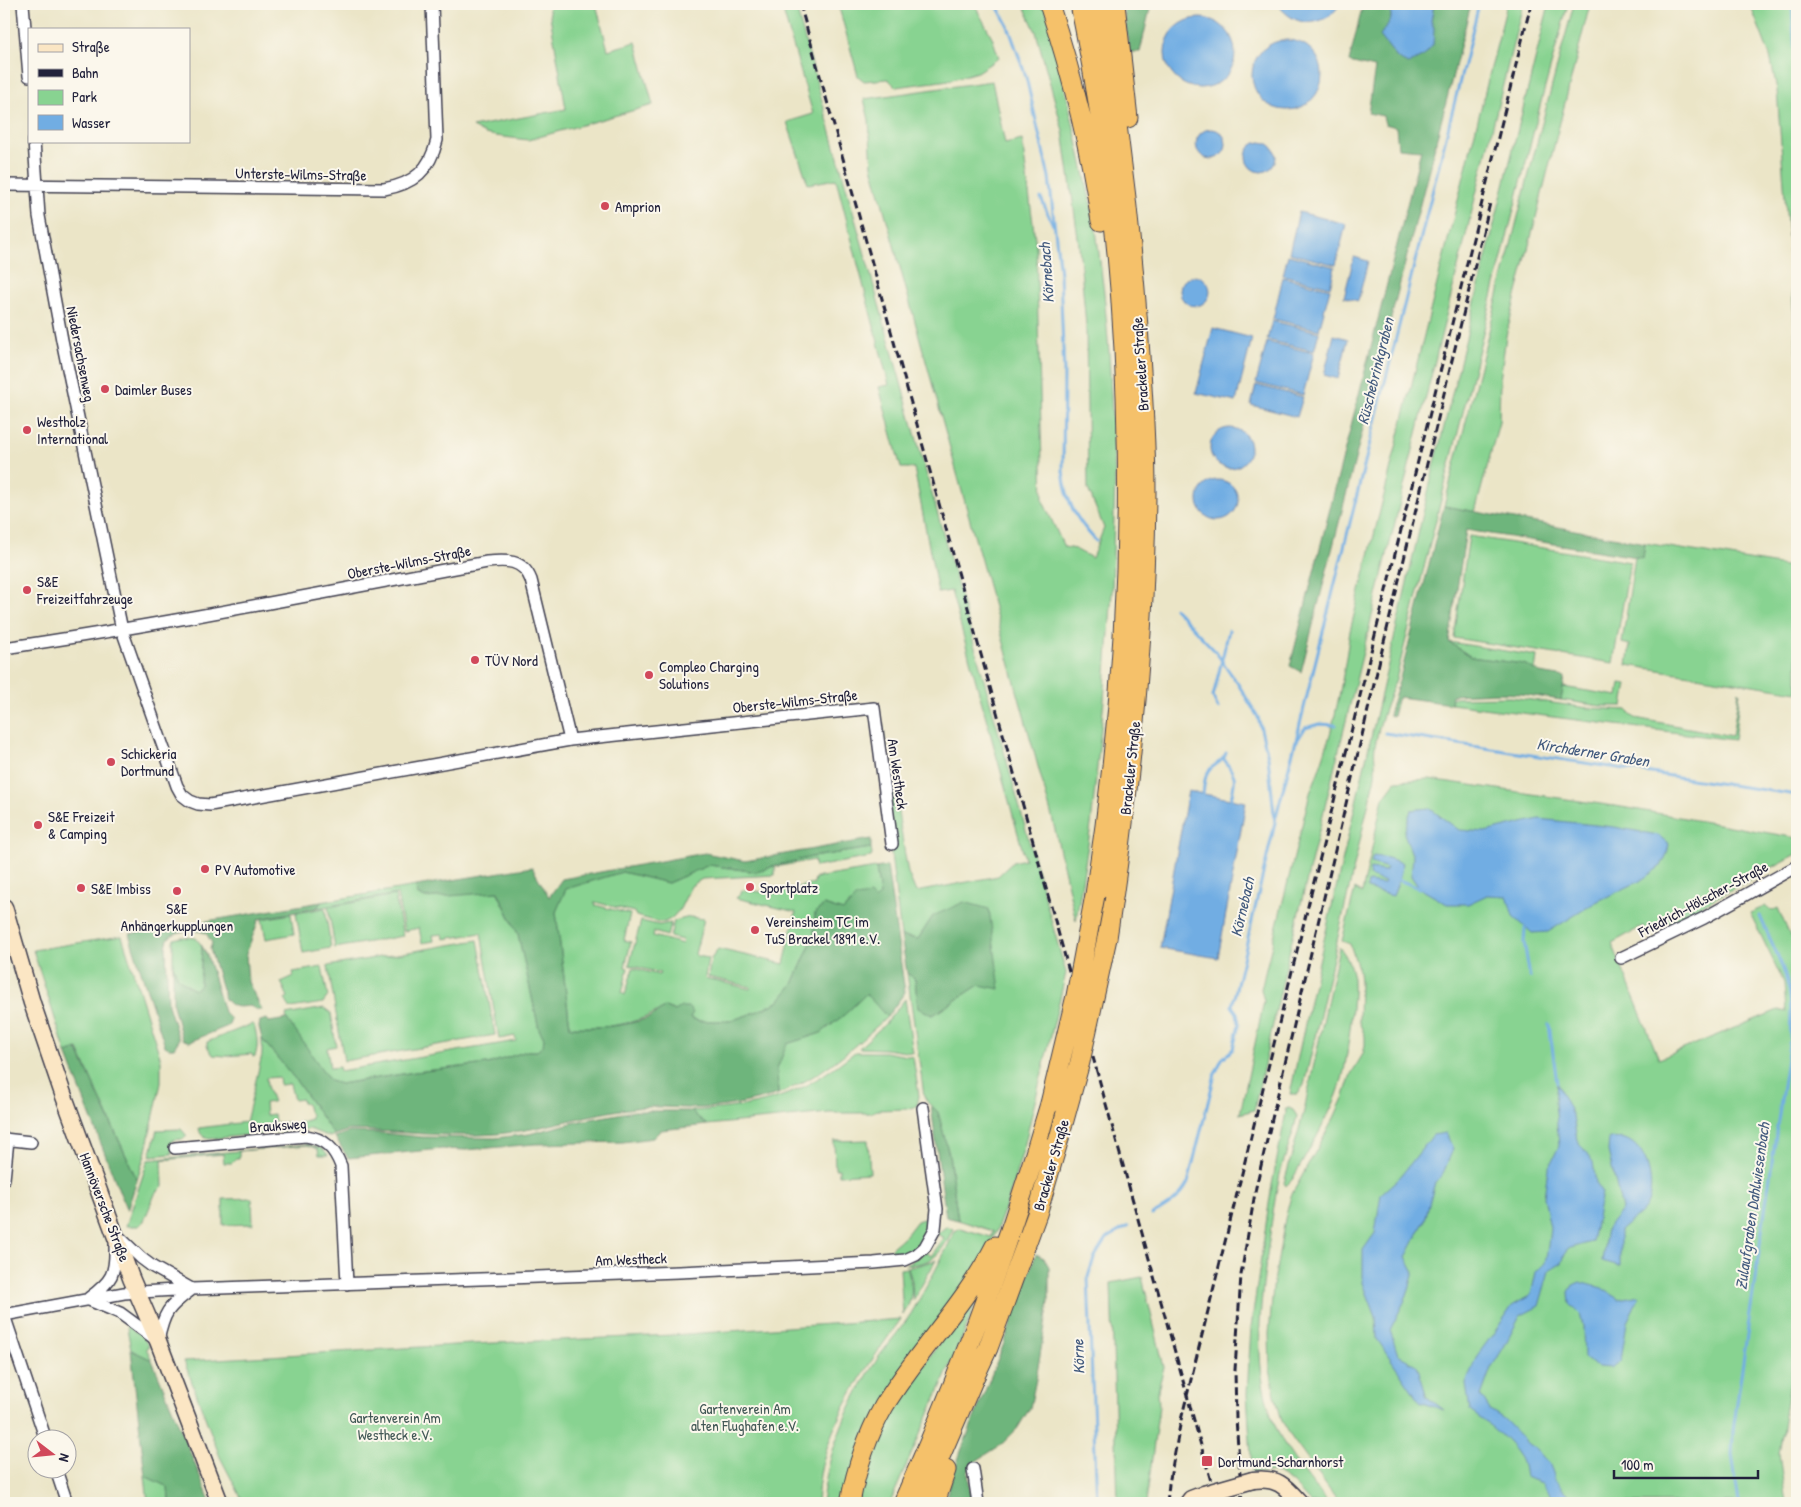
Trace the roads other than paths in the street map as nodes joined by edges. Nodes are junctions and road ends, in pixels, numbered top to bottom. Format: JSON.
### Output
{"nodes":[{"id":1,"x":23,"y":4,"type":"edge"},
{"id":2,"x":432,"y":4,"type":"edge"},
{"id":3,"x":1049,"y":4,"type":"edge"},
{"id":4,"x":1080,"y":4,"type":"edge"},
{"id":5,"x":1098,"y":4,"type":"edge"},
{"id":6,"x":1115,"y":4,"type":"edge"},
{"id":7,"x":28,"y":64,"type":"edge"},
{"id":8,"x":34,"y":142,"type":"edge"},
{"id":9,"x":4,"y":185,"type":"edge"},
{"id":10,"x":37,"y":186,"type":"junction"},
{"id":11,"x":1137,"y":314,"type":"junction"},
{"id":12,"x":1123,"y":358,"type":"junction"},
{"id":13,"x":122,"y":630,"type":"junction"},
{"id":14,"x":4,"y":648,"type":"edge"},
{"id":15,"x":874,"y":708,"type":"joint"},
{"id":16,"x":570,"y":740,"type":"junction"},
{"id":17,"x":892,"y":844,"type":"dead end"},
{"id":18,"x":1797,"y":866,"type":"edge"},
{"id":19,"x":4,"y":906,"type":"edge"},
{"id":20,"x":1621,"y":958,"type":"dead end"},
{"id":21,"x":924,"y":1108,"type":"dead end"},
{"id":22,"x":6,"y":1140,"type":"edge"},
{"id":23,"x":31,"y":1142,"type":"dead end"},
{"id":24,"x":175,"y":1148,"type":"dead end"},
{"id":25,"x":4,"y":1179,"type":"edge"},
{"id":26,"x":1028,"y":1180,"type":"junction"},
{"id":27,"x":115,"y":1234,"type":"junction"},
{"id":28,"x":347,"y":1284,"type":"junction"},
{"id":29,"x":192,"y":1289,"type":"junction"},
{"id":30,"x":137,"y":1292,"type":"junction"},
{"id":31,"x":88,"y":1300,"type":"junction"},
{"id":32,"x":4,"y":1315,"type":"edge"},
{"id":33,"x":158,"y":1341,"type":"junction"},
{"id":34,"x":988,"y":1348,"type":"junction"},
{"id":35,"x":43,"y":1430,"type":"edge"},
{"id":36,"x":973,"y":1469,"type":"dead end"},
{"id":37,"x":59,"y":1480,"type":"edge"},
{"id":38,"x":67,"y":1503,"type":"edge"},
{"id":39,"x":220,"y":1503,"type":"edge"},
{"id":40,"x":850,"y":1503,"type":"edge"},
{"id":41,"x":903,"y":1503,"type":"edge"},
{"id":42,"x":920,"y":1503,"type":"edge"},
{"id":43,"x":935,"y":1503,"type":"edge"},
{"id":44,"x":978,"y":1503,"type":"edge"},
{"id":45,"x":1188,"y":1503,"type":"edge"},
{"id":46,"x":1300,"y":1503,"type":"edge"}],
"edges":[{"from":1,"to":7,"type":"street"},
{"from":2,"to":10,"type":"street","name":"Unterste-Wilms-Straße"},
{"from":3,"to":12,"type":"highway"},
{"from":4,"to":12,"type":"highway","name":"Brackeler Straße"},
{"from":5,"to":11,"type":"highway","name":"Brackeler Straße"},
{"from":6,"to":11,"type":"highway"},
{"from":8,"to":10,"type":"street","name":"Niedersachsenweg"},
{"from":9,"to":10,"type":"street","name":"Unterste-Wilms-Straße"},
{"from":10,"to":13,"type":"street","name":"Niedersachsenweg"},
{"from":11,"to":34,"type":"highway","name":"Brackeler Straße","bridge":true},
{"from":12,"to":26,"type":"highway","name":"Brackeler Straße","bridge":true},
{"from":13,"to":14,"type":"street","name":"Oberste-Wilms-Straße"},
{"from":13,"to":16,"type":"street","name":"Oberste-Wilms-Straße"},
{"from":13,"to":16,"type":"street","name":"Oberste-Wilms-Straße"},
{"from":15,"to":16,"type":"street","name":"Oberste-Wilms-Straße"},
{"from":15,"to":17,"type":"street","name":"Am Westheck"},
{"from":18,"to":20,"type":"street","name":"Friedrich-Hölscher-Straße"},
{"from":19,"to":27,"type":"main road","name":"Hannöversche Straße"},
{"from":21,"to":28,"type":"street","name":"Am Westheck"},
{"from":22,"to":23,"type":"street"},
{"from":22,"to":25,"type":"street"},
{"from":24,"to":28,"type":"street","name":"Brauksweg"},
{"from":26,"to":40,"type":"highway"},
{"from":26,"to":41,"type":"highway","name":"Brackeler Straße"},
{"from":27,"to":29,"type":"street"},
{"from":27,"to":30,"type":"main road","name":"Hannöversche Straße"},
{"from":27,"to":31,"type":"street"},
{"from":28,"to":29,"type":"street","name":"Am Westheck"},
{"from":29,"to":30,"type":"street","name":"Am Westheck"},
{"from":29,"to":33,"type":"street"},
{"from":30,"to":31,"type":"street","name":"Am Westheck"},
{"from":30,"to":33,"type":"main road","name":"Hannöversche Straße"},
{"from":31,"to":32,"type":"street","name":"Am Westheck"},
{"from":31,"to":33,"type":"street"},
{"from":32,"to":35,"type":"street"},
{"from":33,"to":39,"type":"main road","name":"Hannöversche Straße"},
{"from":34,"to":42,"type":"highway","name":"Brackeler Straße"},
{"from":34,"to":43,"type":"highway"},
{"from":36,"to":44,"type":"street"},
{"from":37,"to":38,"type":"street"},
{"from":45,"to":46,"type":"main road","bridge":true}]}
